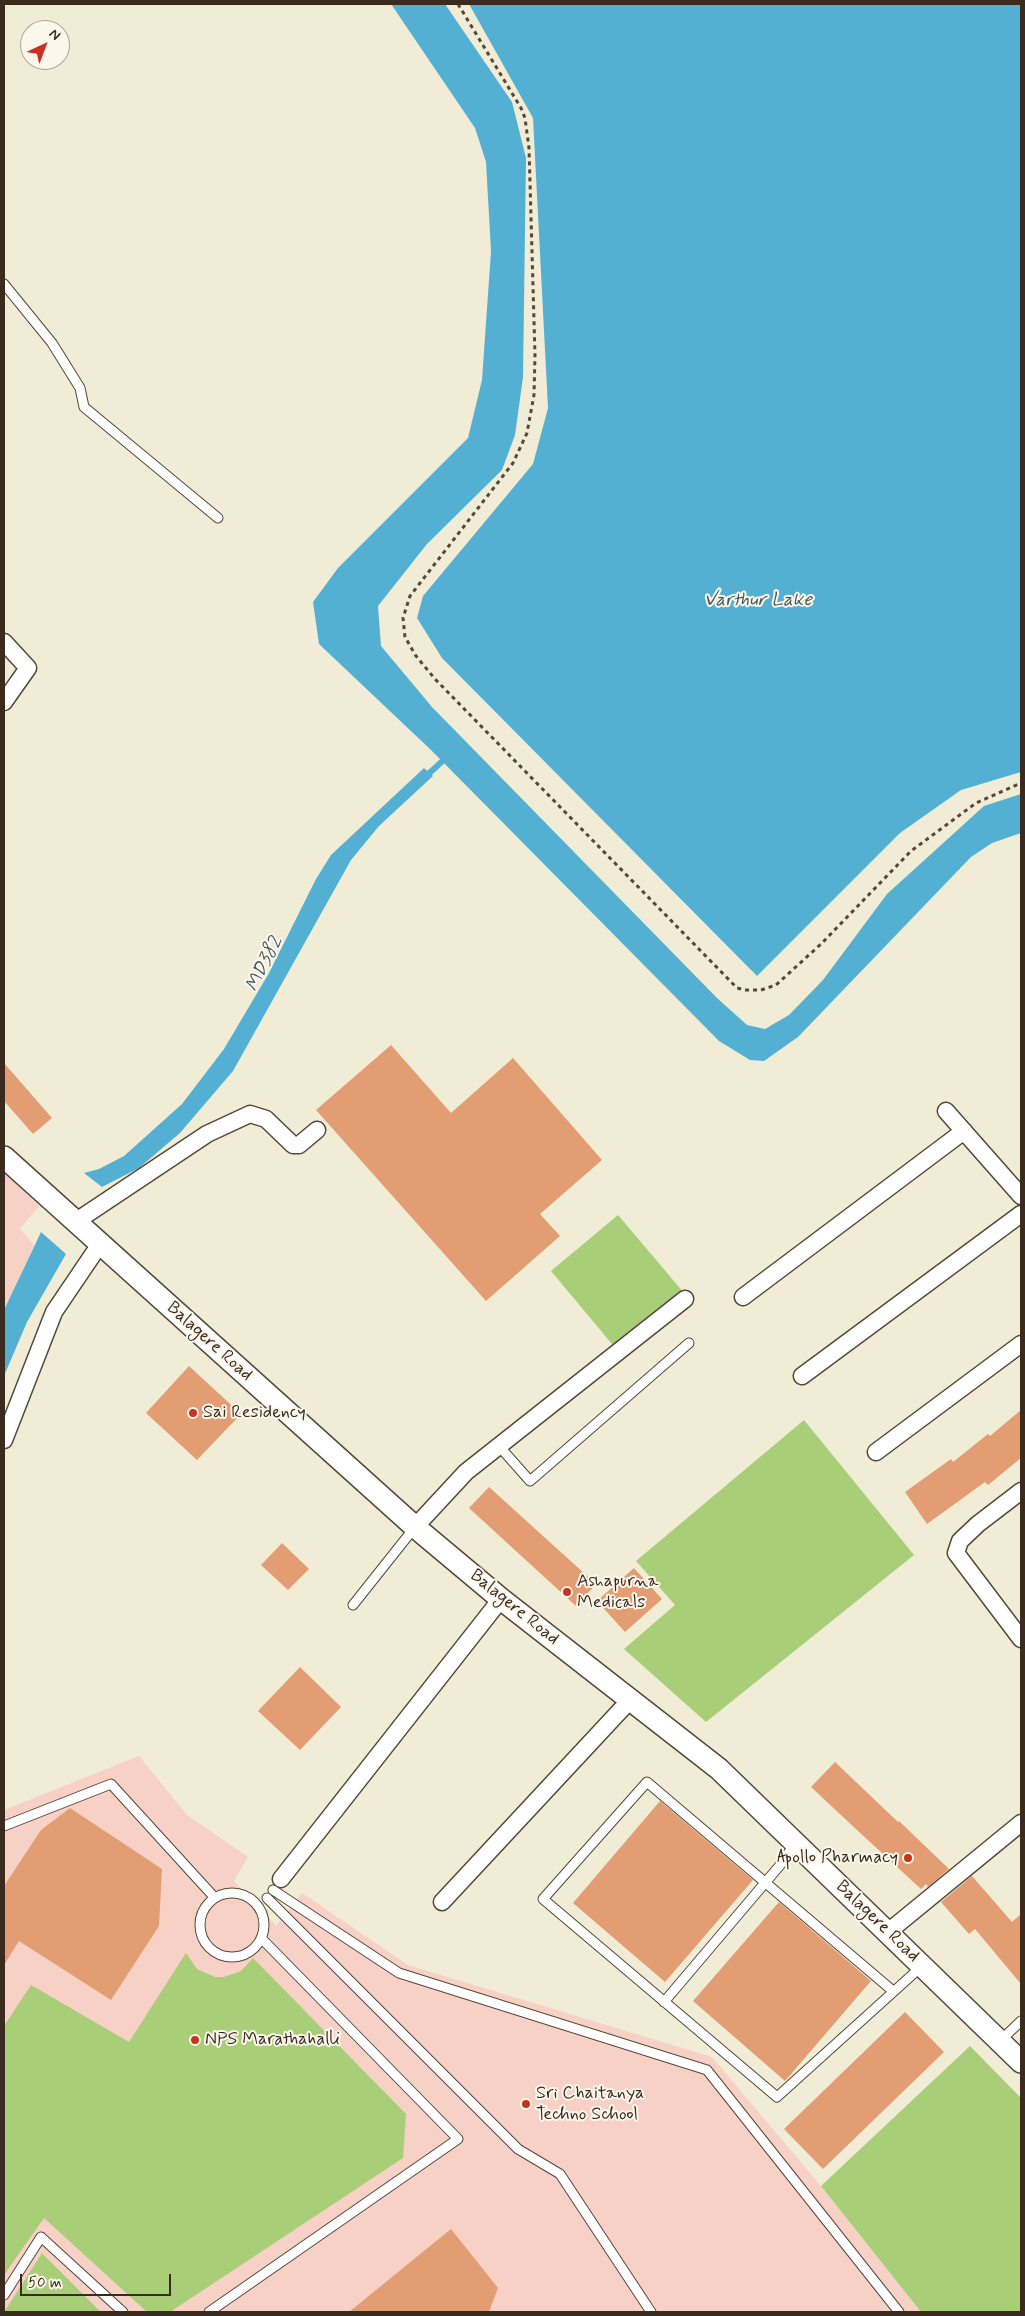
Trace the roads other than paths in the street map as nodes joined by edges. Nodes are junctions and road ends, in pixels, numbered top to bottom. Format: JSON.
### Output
{"nodes":[{"id":1,"x":4,"y":284,"type":"edge"},
{"id":2,"x":218,"y":518,"type":"dead end"},
{"id":3,"x":4,"y":642,"type":"edge"},
{"id":4,"x":4,"y":702,"type":"edge"},
{"id":5,"x":946,"y":1111,"type":"dead end"},
{"id":6,"x":317,"y":1130,"type":"dead end"},
{"id":7,"x":964,"y":1131,"type":"junction"},
{"id":8,"x":4,"y":1157,"type":"edge"},
{"id":9,"x":1021,"y":1196,"type":"edge"},
{"id":10,"x":1021,"y":1214,"type":"edge"},
{"id":11,"x":75,"y":1222,"type":"junction"},
{"id":12,"x":100,"y":1244,"type":"junction"},
{"id":13,"x":743,"y":1298,"type":"dead end"},
{"id":14,"x":685,"y":1299,"type":"dead end"},
{"id":15,"x":689,"y":1343,"type":"dead end"},
{"id":16,"x":1021,"y":1344,"type":"edge"},
{"id":17,"x":802,"y":1376,"type":"dead end"},
{"id":18,"x":4,"y":1440,"type":"edge"},
{"id":19,"x":499,"y":1446,"type":"junction"},
{"id":20,"x":876,"y":1452,"type":"dead end"},
{"id":21,"x":1021,"y":1491,"type":"edge"},
{"id":22,"x":415,"y":1527,"type":"junction"},
{"id":23,"x":501,"y":1599,"type":"junction"},
{"id":24,"x":353,"y":1605,"type":"dead end"},
{"id":25,"x":1021,"y":1639,"type":"edge"},
{"id":26,"x":630,"y":1699,"type":"junction"},
{"id":27,"x":1021,"y":1824,"type":"edge"},
{"id":28,"x":4,"y":1826,"type":"edge"},
{"id":29,"x":796,"y":1843,"type":"junction"},
{"id":30,"x":765,"y":1883,"type":"junction"},
{"id":31,"x":277,"y":1885,"type":"junction"},
{"id":32,"x":215,"y":1898,"type":"junction"},
{"id":33,"x":267,"y":1898,"type":"junction"},
{"id":34,"x":442,"y":1902,"type":"dead end"},
{"id":35,"x":258,"y":1908,"type":"junction"},
{"id":36,"x":888,"y":1932,"type":"junction"},
{"id":37,"x":261,"y":1938,"type":"junction"},
{"id":38,"x":922,"y":1966,"type":"junction"},
{"id":39,"x":893,"y":1991,"type":"junction"},
{"id":40,"x":664,"y":2002,"type":"junction"},
{"id":41,"x":1021,"y":2021,"type":"edge"},
{"id":42,"x":1000,"y":2041,"type":"junction"},
{"id":43,"x":1021,"y":2062,"type":"edge"},
{"id":44,"x":4,"y":2295,"type":"edge"},
{"id":45,"x":896,"y":2311,"type":"edge"},
{"id":46,"x":123,"y":2312,"type":"edge"},
{"id":47,"x":209,"y":2312,"type":"edge"},
{"id":48,"x":651,"y":2312,"type":"edge"}],
"edges":[{"from":1,"to":2,"type":"lane"},
{"from":3,"to":4,"type":"street"},
{"from":5,"to":7,"type":"street"},
{"from":6,"to":11,"type":"street"},
{"from":7,"to":9,"type":"street"},
{"from":7,"to":13,"type":"street"},
{"from":8,"to":11,"type":"street","name":"Balagere Road"},
{"from":10,"to":17,"type":"street"},
{"from":11,"to":12,"type":"street","name":"Balagere Road"},
{"from":12,"to":18,"type":"street"},
{"from":12,"to":22,"type":"street","name":"Balagere Road"},
{"from":14,"to":19,"type":"street"},
{"from":15,"to":19,"type":"lane"},
{"from":16,"to":20,"type":"street"},
{"from":19,"to":22,"type":"street"},
{"from":21,"to":25,"type":"street"},
{"from":22,"to":23,"type":"street","name":"Balagere Road"},
{"from":22,"to":24,"type":"lane"},
{"from":23,"to":26,"type":"street","name":"Balagere Road"},
{"from":23,"to":31,"type":"street"},
{"from":26,"to":29,"type":"street","name":"Balagere Road"},
{"from":26,"to":34,"type":"street"},
{"from":27,"to":36,"type":"street"},
{"from":28,"to":32,"type":"lane"},
{"from":29,"to":30,"type":"lane"},
{"from":29,"to":36,"type":"street","name":"Balagere Road"},
{"from":30,"to":39,"type":"lane"},
{"from":30,"to":40,"type":"lane"},
{"from":30,"to":40,"type":"lane"},
{"from":31,"to":33,"type":"lane"},
{"from":31,"to":45,"type":"lane"},
{"from":32,"to":35,"type":"lane"},
{"from":32,"to":37,"type":"lane"},
{"from":33,"to":35,"type":"lane"},
{"from":33,"to":48,"type":"lane"},
{"from":35,"to":37,"type":"lane"},
{"from":36,"to":38,"type":"street","name":"Balagere Road"},
{"from":37,"to":47,"type":"lane"},
{"from":38,"to":39,"type":"lane"},
{"from":38,"to":42,"type":"street","name":"Balagere Road"},
{"from":39,"to":40,"type":"lane"},
{"from":41,"to":42,"type":"lane"},
{"from":42,"to":43,"type":"street","name":"Balagere Road"},
{"from":44,"to":46,"type":"lane"}]}
